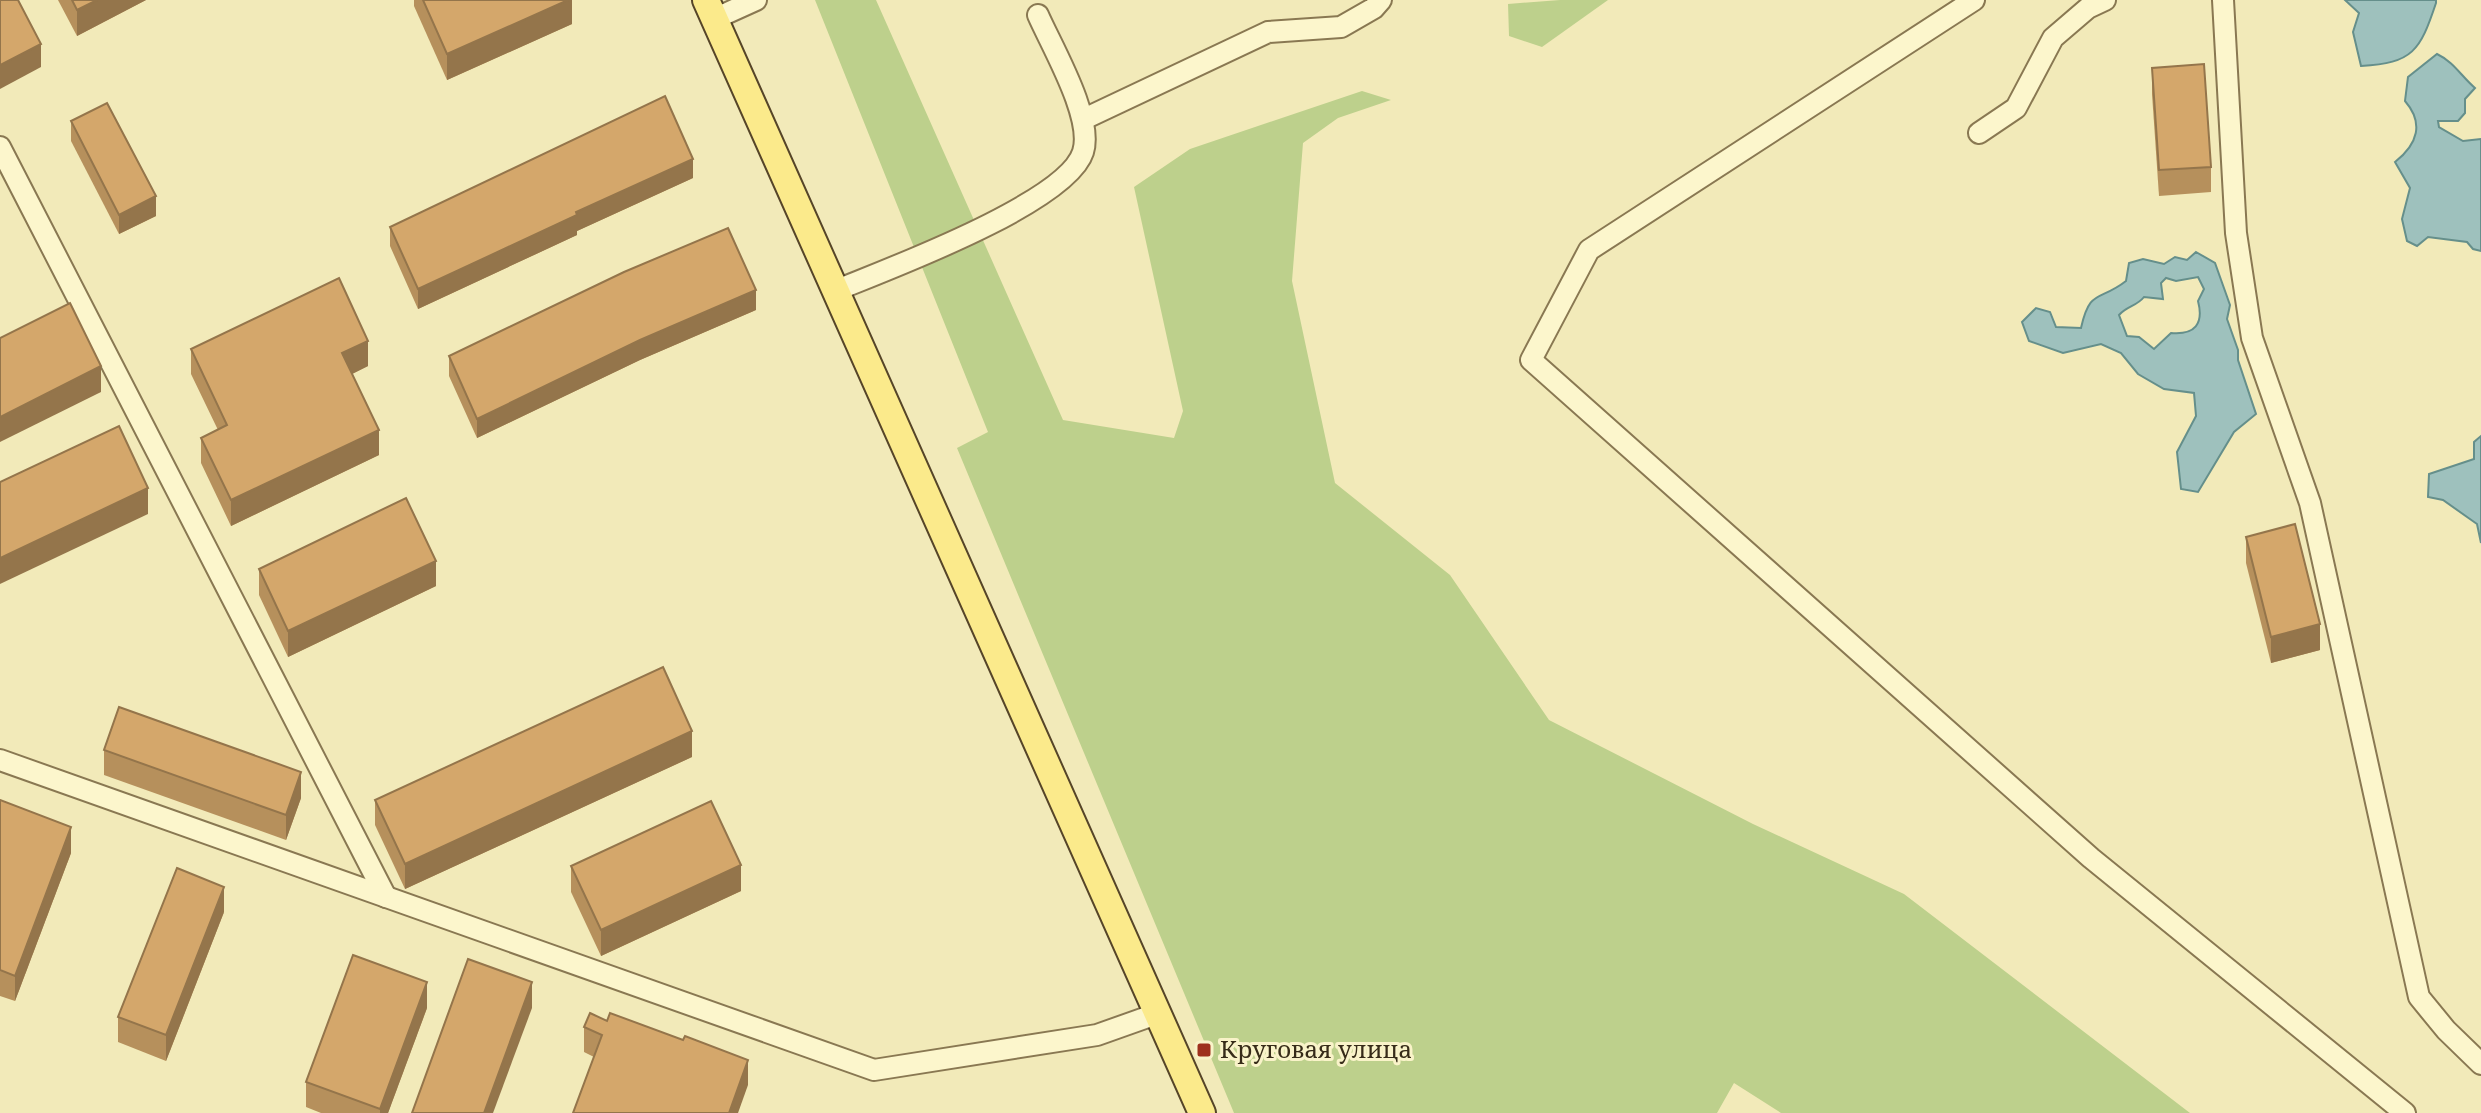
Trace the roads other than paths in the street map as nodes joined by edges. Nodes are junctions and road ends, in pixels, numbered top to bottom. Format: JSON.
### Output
{"nodes":[{"id":1,"x":756,"y":0,"type":"edge"},
{"id":2,"x":1381,"y":0,"type":"edge"},
{"id":3,"x":1974,"y":0,"type":"edge"},
{"id":4,"x":2105,"y":0,"type":"edge"},
{"id":5,"x":2220,"y":3,"type":"edge"},
{"id":6,"x":710,"y":10,"type":"edge"},
{"id":7,"x":1038,"y":15,"type":"dead end"},
{"id":8,"x":1084,"y":119,"type":"junction"},
{"id":9,"x":1979,"y":133,"type":"dead end"},
{"id":10,"x":0,"y":147,"type":"edge"},
{"id":11,"x":837,"y":290,"type":"junction"},
{"id":12,"x":0,"y":760,"type":"edge"},
{"id":13,"x":386,"y":897,"type":"junction"},
{"id":14,"x":1159,"y":1013,"type":"junction"},
{"id":15,"x":2481,"y":1064,"type":"edge"},
{"id":16,"x":1202,"y":1113,"type":"edge"},
{"id":17,"x":2405,"y":1113,"type":"edge"}],
"edges":[{"from":1,"to":6,"type":"street"},
{"from":2,"to":8,"type":"street"},
{"from":3,"to":17,"type":"street"},
{"from":4,"to":9,"type":"street"},
{"from":5,"to":15,"type":"street"},
{"from":6,"to":11,"type":"main road"},
{"from":7,"to":8,"type":"street"},
{"from":8,"to":11,"type":"street"},
{"from":10,"to":13,"type":"street"},
{"from":11,"to":14,"type":"main road"},
{"from":12,"to":13,"type":"street"},
{"from":13,"to":14,"type":"street"},
{"from":14,"to":16,"type":"main road"}]}
